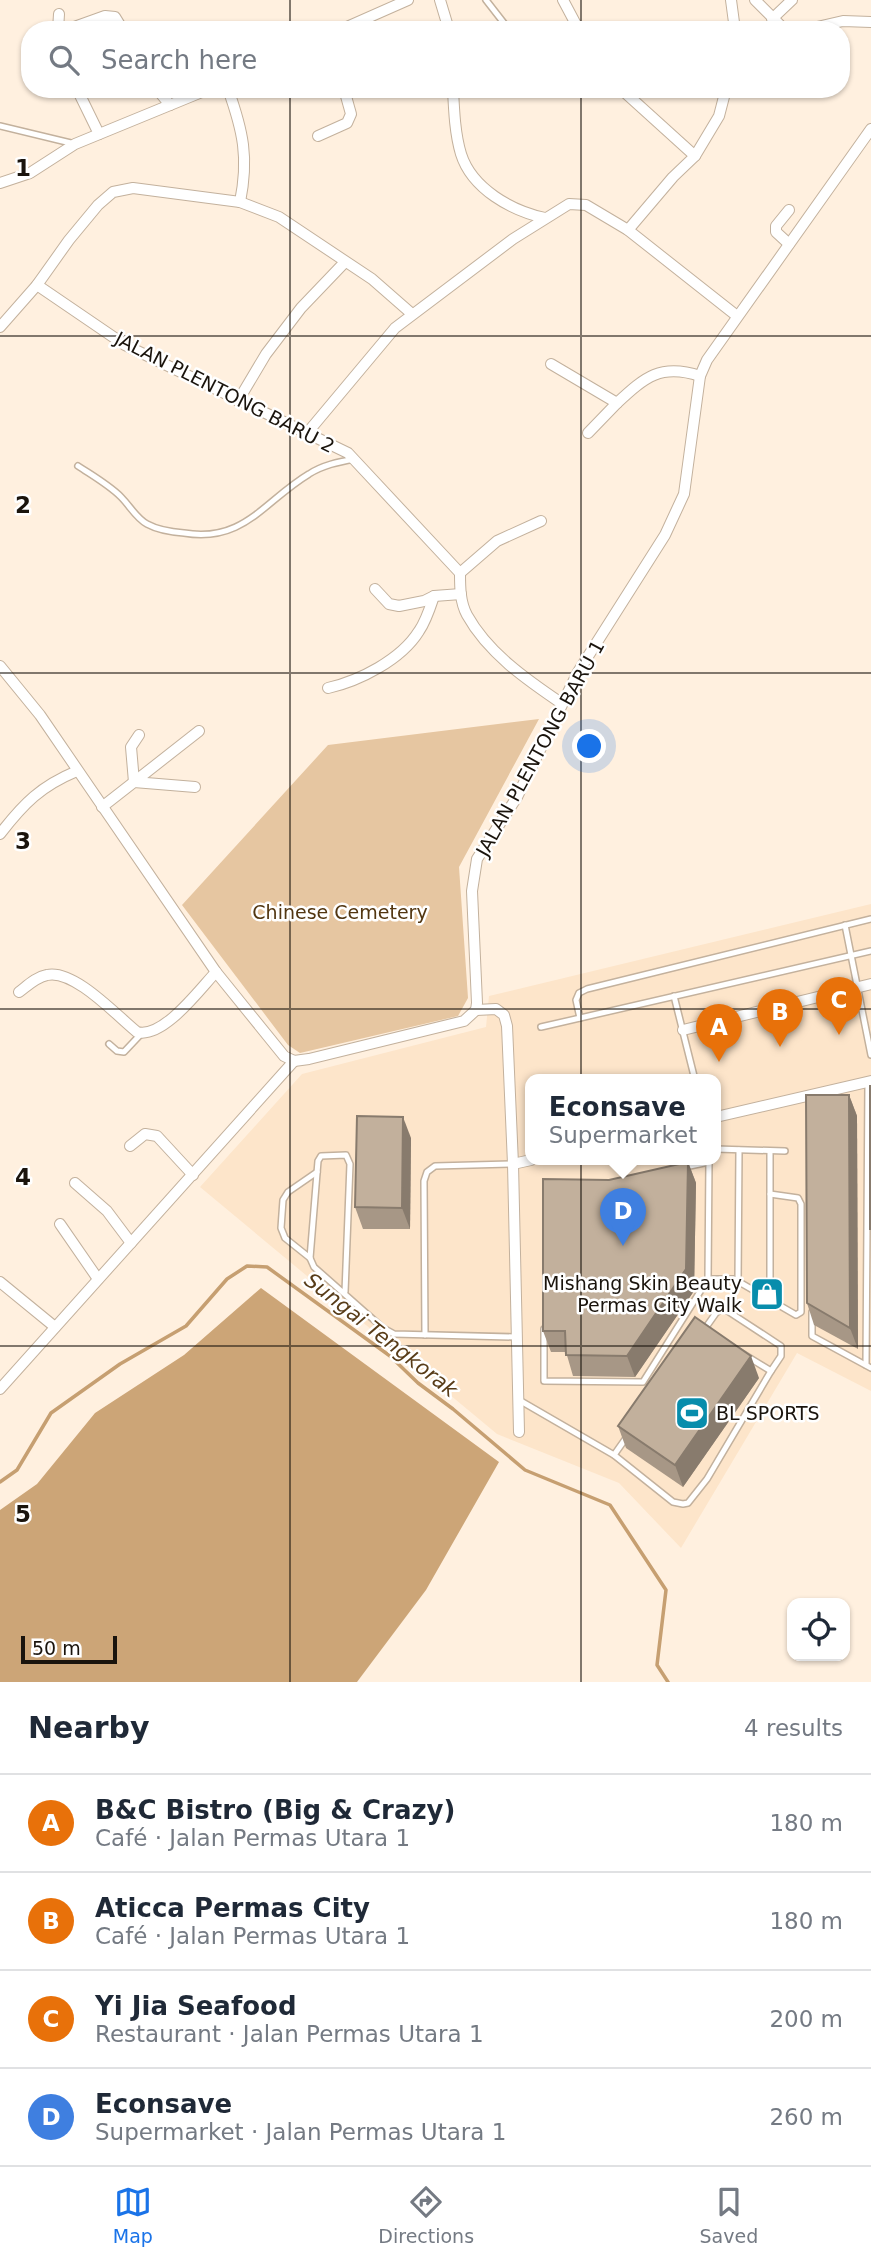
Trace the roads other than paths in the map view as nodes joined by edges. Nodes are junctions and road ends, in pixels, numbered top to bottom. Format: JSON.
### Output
{"nodes":[{"id":1,"x":408,"y":0,"type":"edge"},
{"id":2,"x":440,"y":0,"type":"edge"},
{"id":3,"x":486,"y":0,"type":"edge"},
{"id":4,"x":563,"y":0,"type":"edge"},
{"id":5,"x":731,"y":0,"type":"edge"},
{"id":6,"x":755,"y":0,"type":"edge"},
{"id":7,"x":792,"y":0,"type":"edge"},
{"id":8,"x":59,"y":14,"type":"dead end"},
{"id":9,"x":772,"y":19,"type":"junction"},
{"id":10,"x":59,"y":21,"type":"edge"},
{"id":11,"x":91,"y":21,"type":"edge"},
{"id":12,"x":117,"y":21,"type":"edge"},
{"id":13,"x":360,"y":21,"type":"edge"},
{"id":14,"x":446,"y":21,"type":"edge"},
{"id":15,"x":502,"y":21,"type":"edge"},
{"id":16,"x":574,"y":21,"type":"edge"},
{"id":17,"x":734,"y":21,"type":"edge"},
{"id":18,"x":774,"y":21,"type":"edge"},
{"id":19,"x":850,"y":21,"type":"edge"},
{"id":20,"x":871,"y":22,"type":"edge"},
{"id":21,"x":81,"y":98,"type":"edge"},
{"id":22,"x":164,"y":98,"type":"edge"},
{"id":23,"x":187,"y":98,"type":"edge"},
{"id":24,"x":231,"y":98,"type":"edge"},
{"id":25,"x":347,"y":98,"type":"edge"},
{"id":26,"x":454,"y":98,"type":"edge"},
{"id":27,"x":631,"y":98,"type":"edge"},
{"id":28,"x":724,"y":98,"type":"edge"},
{"id":29,"x":170,"y":105,"type":"junction"},
{"id":30,"x":0,"y":126,"type":"edge"},
{"id":31,"x":871,"y":129,"type":"edge"},
{"id":32,"x":99,"y":134,"type":"junction"},
{"id":33,"x":318,"y":136,"type":"dead end"},
{"id":34,"x":75,"y":144,"type":"junction"},
{"id":35,"x":695,"y":156,"type":"junction"},
{"id":36,"x":0,"y":183,"type":"edge"},
{"id":37,"x":241,"y":198,"type":"junction"},
{"id":38,"x":789,"y":209,"type":"dead end"},
{"id":39,"x":545,"y":218,"type":"junction"},
{"id":40,"x":628,"y":230,"type":"junction"},
{"id":41,"x":789,"y":244,"type":"junction"},
{"id":42,"x":345,"y":262,"type":"junction"},
{"id":43,"x":37,"y":285,"type":"junction"},
{"id":44,"x":412,"y":314,"type":"junction"},
{"id":45,"x":737,"y":316,"type":"junction"},
{"id":46,"x":0,"y":327,"type":"edge"},
{"id":47,"x":551,"y":364,"type":"dead end"},
{"id":48,"x":700,"y":376,"type":"junction"},
{"id":49,"x":238,"y":401,"type":"junction"},
{"id":50,"x":617,"y":403,"type":"junction"},
{"id":51,"x":308,"y":432,"type":"junction"},
{"id":52,"x":588,"y":433,"type":"dead end"},
{"id":53,"x":355,"y":458,"type":"junction"},
{"id":54,"x":78,"y":466,"type":"dead end"},
{"id":55,"x":541,"y":521,"type":"dead end"},
{"id":56,"x":460,"y":573,"type":"junction"},
{"id":57,"x":375,"y":589,"type":"dead end"},
{"id":58,"x":461,"y":594,"type":"junction"},
{"id":59,"x":434,"y":596,"type":"junction"},
{"id":60,"x":0,"y":666,"type":"edge"},
{"id":61,"x":328,"y":688,"type":"dead end"},
{"id":62,"x":561,"y":704,"type":"junction"},
{"id":63,"x":199,"y":731,"type":"dead end"},
{"id":64,"x":139,"y":735,"type":"dead end"},
{"id":65,"x":77,"y":771,"type":"junction"},
{"id":66,"x":134,"y":782,"type":"junction"},
{"id":67,"x":195,"y":787,"type":"dead end"},
{"id":68,"x":102,"y":807,"type":"junction"},
{"id":69,"x":0,"y":834,"type":"edge"},
{"id":70,"x":871,"y":919,"type":"edge"},
{"id":71,"x":845,"y":925,"type":"junction"},
{"id":72,"x":871,"y":951,"type":"edge"},
{"id":73,"x":850,"y":956,"type":"junction"},
{"id":74,"x":216,"y":972,"type":"junction"},
{"id":75,"x":871,"y":984,"type":"edge"},
{"id":76,"x":857,"y":988,"type":"junction"},
{"id":77,"x":19,"y":992,"type":"dead end"},
{"id":78,"x":674,"y":996,"type":"junction"},
{"id":79,"x":476,"y":1010,"type":"junction"},
{"id":80,"x":580,"y":1018,"type":"junction"},
{"id":81,"x":541,"y":1027,"type":"dead end"},
{"id":82,"x":683,"y":1030,"type":"junction"},
{"id":83,"x":141,"y":1034,"type":"junction"},
{"id":84,"x":109,"y":1044,"type":"dead end"},
{"id":85,"x":871,"y":1055,"type":"edge"},
{"id":86,"x":294,"y":1061,"type":"junction"},
{"id":87,"x":694,"y":1074,"type":"edge"},
{"id":88,"x":869,"y":1081,"type":"edge"},
{"id":89,"x":813,"y":1095,"type":"junction"},
{"id":90,"x":813,"y":1108,"type":"edge"},
{"id":91,"x":721,"y":1116,"type":"edge"},
{"id":92,"x":130,"y":1146,"type":"dead end"},
{"id":93,"x":721,"y":1149,"type":"edge"},
{"id":94,"x":739,"y":1150,"type":"junction"},
{"id":95,"x":770,"y":1151,"type":"junction"},
{"id":96,"x":785,"y":1151,"type":"dead end"},
{"id":97,"x":525,"y":1161,"type":"edge"},
{"id":98,"x":513,"y":1164,"type":"junction"},
{"id":99,"x":692,"y":1165,"type":"edge"},
{"id":100,"x":709,"y":1165,"type":"edge"},
{"id":101,"x":671,"y":1170,"type":"edge"},
{"id":102,"x":317,"y":1172,"type":"junction"},
{"id":103,"x":193,"y":1175,"type":"junction"},
{"id":104,"x":75,"y":1183,"type":"dead end"},
{"id":105,"x":770,"y":1194,"type":"junction"},
{"id":106,"x":60,"y":1224,"type":"dead end"},
{"id":107,"x":131,"y":1243,"type":"junction"},
{"id":108,"x":310,"y":1258,"type":"junction"},
{"id":109,"x":98,"y":1279,"type":"junction"},
{"id":110,"x":708,"y":1279,"type":"junction"},
{"id":111,"x":0,"y":1282,"type":"edge"},
{"id":112,"x":738,"y":1282,"type":"junction"},
{"id":113,"x":345,"y":1292,"type":"junction"},
{"id":114,"x":770,"y":1300,"type":"junction"},
{"id":115,"x":812,"y":1309,"type":"edge"},
{"id":116,"x":544,"y":1315,"type":"edge"},
{"id":117,"x":55,"y":1327,"type":"junction"},
{"id":118,"x":704,"y":1330,"type":"junction"},
{"id":119,"x":425,"y":1335,"type":"junction"},
{"id":120,"x":515,"y":1337,"type":"junction"},
{"id":121,"x":696,"y":1340,"type":"edge"},
{"id":122,"x":869,"y":1366,"type":"edge"},
{"id":123,"x":771,"y":1371,"type":"junction"},
{"id":124,"x":0,"y":1389,"type":"edge"},
{"id":125,"x":516,"y":1398,"type":"junction"},
{"id":126,"x":519,"y":1432,"type":"dead end"},
{"id":127,"x":629,"y":1434,"type":"edge"},
{"id":128,"x":614,"y":1455,"type":"junction"}],
"edges":[{"from":1,"to":13,"type":"street"},
{"from":2,"to":14,"type":"street"},
{"from":3,"to":15,"type":"lane"},
{"from":4,"to":16,"type":"street"},
{"from":5,"to":17,"type":"street"},
{"from":6,"to":9,"type":"street"},
{"from":7,"to":9,"type":"street"},
{"from":8,"to":10,"type":"street"},
{"from":9,"to":18,"type":"street"},
{"from":11,"to":12,"type":"street"},
{"from":19,"to":20,"type":"street"},
{"from":21,"to":32,"type":"street"},
{"from":22,"to":29,"type":"street"},
{"from":23,"to":29,"type":"street"},
{"from":24,"to":37,"type":"street"},
{"from":25,"to":33,"type":"street"},
{"from":26,"to":39,"type":"street"},
{"from":27,"to":35,"type":"street"},
{"from":28,"to":35,"type":"street"},
{"from":29,"to":32,"type":"street"},
{"from":30,"to":34,"type":"lane"},
{"from":31,"to":41,"type":"street","name":"JALAN PLENTONG BARU 1"},
{"from":32,"to":34,"type":"street"},
{"from":34,"to":36,"type":"street"},
{"from":35,"to":40,"type":"street"},
{"from":37,"to":42,"type":"street"},
{"from":37,"to":43,"type":"street"},
{"from":38,"to":41,"type":"street"},
{"from":39,"to":40,"type":"street"},
{"from":39,"to":44,"type":"street"},
{"from":40,"to":45,"type":"street"},
{"from":41,"to":45,"type":"street","name":"JALAN PLENTONG BARU 1"},
{"from":42,"to":44,"type":"street"},
{"from":42,"to":49,"type":"street"},
{"from":43,"to":46,"type":"street"},
{"from":43,"to":49,"type":"street","name":"JALAN PLENTONG BARU 2"},
{"from":44,"to":51,"type":"street"},
{"from":45,"to":48,"type":"street","name":"JALAN PLENTONG BARU 1"},
{"from":47,"to":50,"type":"street"},
{"from":48,"to":50,"type":"street"},
{"from":48,"to":62,"type":"street","name":"JALAN PLENTONG BARU 1"},
{"from":49,"to":51,"type":"street","name":"JALAN PLENTONG BARU 2"},
{"from":50,"to":52,"type":"street"},
{"from":51,"to":53,"type":"street","name":"JALAN PLENTONG BARU 2"},
{"from":53,"to":54,"type":"lane"},
{"from":53,"to":56,"type":"street","name":"JALAN PLENTONG BARU 2"},
{"from":55,"to":56,"type":"street"},
{"from":56,"to":58,"type":"street"},
{"from":57,"to":59,"type":"street"},
{"from":58,"to":59,"type":"street"},
{"from":58,"to":62,"type":"street"},
{"from":59,"to":61,"type":"street"},
{"from":60,"to":65,"type":"street"},
{"from":62,"to":79,"type":"street","name":"JALAN PLENTONG BARU 1"},
{"from":63,"to":66,"type":"street"},
{"from":64,"to":66,"type":"street"},
{"from":65,"to":68,"type":"street"},
{"from":65,"to":69,"type":"street"},
{"from":66,"to":67,"type":"street"},
{"from":66,"to":68,"type":"street"},
{"from":68,"to":74,"type":"street"},
{"from":70,"to":71,"type":"lane"},
{"from":71,"to":73,"type":"lane"},
{"from":71,"to":80,"type":"lane"},
{"from":72,"to":73,"type":"lane"},
{"from":73,"to":76,"type":"lane"},
{"from":73,"to":78,"type":"lane"},
{"from":74,"to":83,"type":"street"},
{"from":74,"to":86,"type":"street"},
{"from":75,"to":76,"type":"street"},
{"from":76,"to":82,"type":"street"},
{"from":76,"to":85,"type":"lane"},
{"from":77,"to":83,"type":"street"},
{"from":78,"to":80,"type":"lane"},
{"from":78,"to":82,"type":"lane"},
{"from":79,"to":86,"type":"street"},
{"from":79,"to":98,"type":"street"},
{"from":80,"to":81,"type":"lane"},
{"from":82,"to":87,"type":"lane"},
{"from":83,"to":84,"type":"lane"},
{"from":86,"to":103,"type":"street"},
{"from":88,"to":89,"type":"street"},
{"from":88,"to":122,"type":"lane"},
{"from":89,"to":90,"type":"lane"},
{"from":89,"to":91,"type":"street"},
{"from":92,"to":103,"type":"street"},
{"from":93,"to":94,"type":"lane"},
{"from":94,"to":95,"type":"lane"},
{"from":94,"to":112,"type":"lane"},
{"from":95,"to":96,"type":"lane"},
{"from":95,"to":105,"type":"lane"},
{"from":97,"to":98,"type":"street"},
{"from":98,"to":119,"type":"lane"},
{"from":98,"to":120,"type":"street"},
{"from":99,"to":101,"type":"lane"},
{"from":100,"to":110,"type":"lane"},
{"from":102,"to":108,"type":"lane"},
{"from":102,"to":108,"type":"lane"},
{"from":102,"to":113,"type":"lane"},
{"from":103,"to":107,"type":"street"},
{"from":104,"to":107,"type":"street"},
{"from":105,"to":114,"type":"lane"},
{"from":105,"to":114,"type":"lane"},
{"from":106,"to":109,"type":"street"},
{"from":107,"to":109,"type":"street"},
{"from":108,"to":113,"type":"lane"},
{"from":109,"to":117,"type":"street"},
{"from":110,"to":112,"type":"lane"},
{"from":110,"to":116,"type":"lane"},
{"from":111,"to":117,"type":"street"},
{"from":112,"to":114,"type":"lane"},
{"from":113,"to":119,"type":"lane"},
{"from":115,"to":122,"type":"lane"},
{"from":117,"to":124,"type":"street"},
{"from":118,"to":121,"type":"lane"},
{"from":118,"to":123,"type":"lane"},
{"from":118,"to":123,"type":"lane"},
{"from":119,"to":120,"type":"lane"},
{"from":120,"to":125,"type":"street"},
{"from":123,"to":128,"type":"lane"},
{"from":125,"to":126,"type":"street"},
{"from":125,"to":128,"type":"lane"},
{"from":127,"to":128,"type":"lane"}]}
